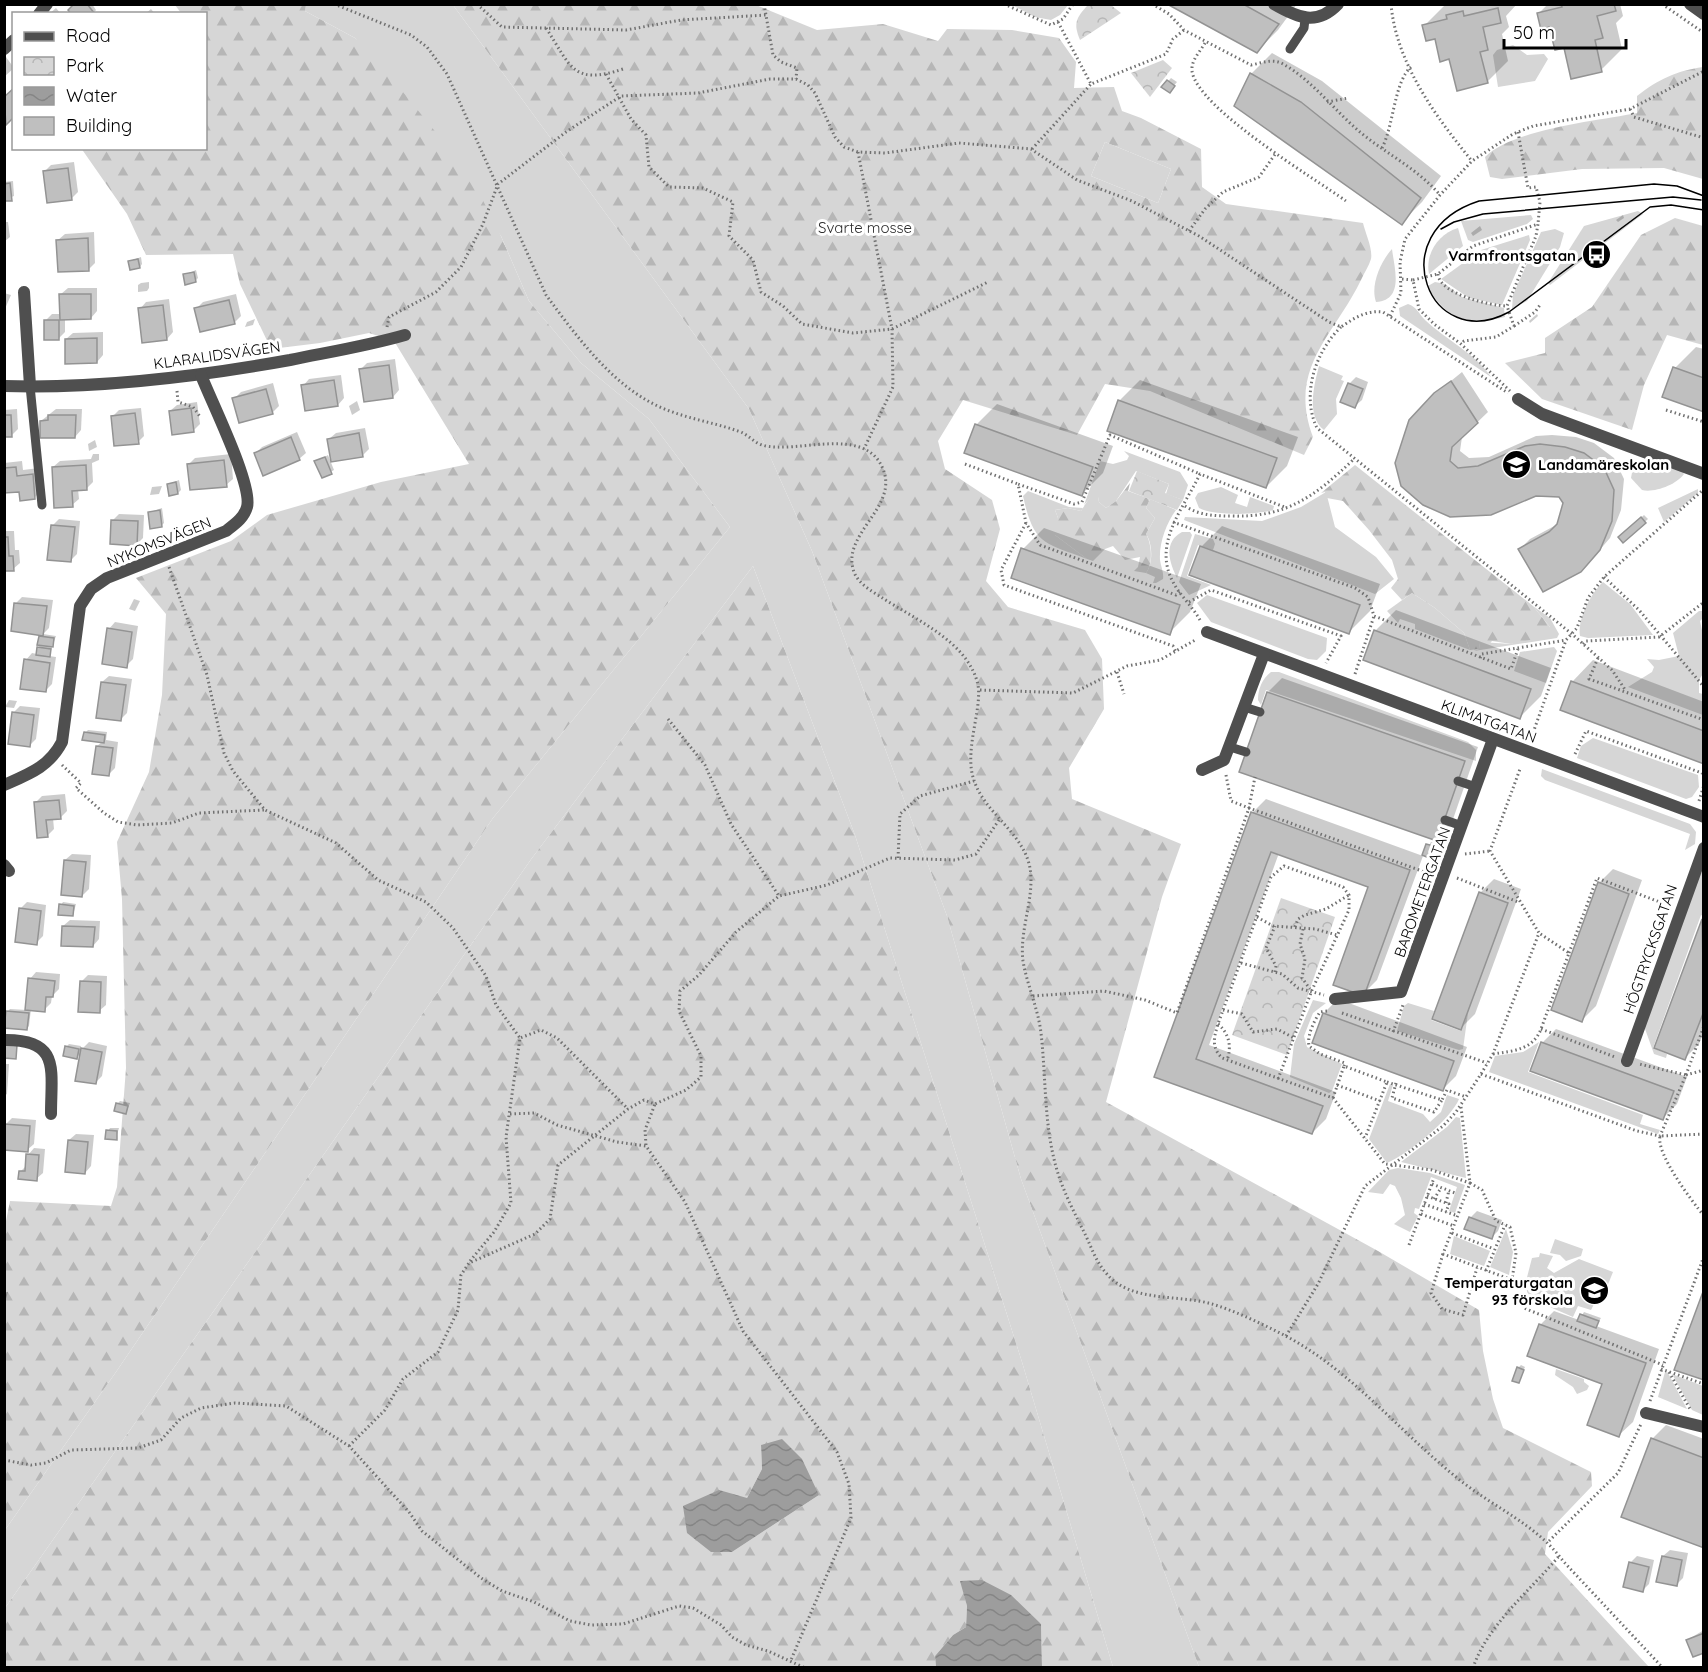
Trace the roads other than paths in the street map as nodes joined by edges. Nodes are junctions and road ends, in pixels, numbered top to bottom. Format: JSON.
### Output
{"nodes":[{"id":1,"x":1274,"y":4,"type":"edge"},
{"id":2,"x":1338,"y":4,"type":"edge"},
{"id":3,"x":1690,"y":4,"type":"edge"},
{"id":4,"x":1704,"y":14,"type":"edge"},
{"id":5,"x":1305,"y":19,"type":"junction"},
{"id":6,"x":1290,"y":49,"type":"dead end"},
{"id":7,"x":24,"y":292,"type":"dead end"},
{"id":8,"x":405,"y":335,"type":"dead end"},
{"id":9,"x":201,"y":375,"type":"junction"},
{"id":10,"x":4,"y":386,"type":"edge"},
{"id":11,"x":30,"y":387,"type":"junction"},
{"id":12,"x":1518,"y":399,"type":"road end"},
{"id":13,"x":1704,"y":474,"type":"edge"},
{"id":14,"x":42,"y":505,"type":"dead end"},
{"id":15,"x":1207,"y":632,"type":"road end"},
{"id":16,"x":1264,"y":654,"type":"junction"},
{"id":17,"x":1244,"y":707,"type":"junction"},
{"id":18,"x":1260,"y":712,"type":"dead end"},
{"id":19,"x":1493,"y":739,"type":"junction"},
{"id":20,"x":1230,"y":747,"type":"junction"},
{"id":21,"x":1246,"y":752,"type":"dead end"},
{"id":22,"x":1202,"y":770,"type":"dead end"},
{"id":23,"x":1458,"y":781,"type":"dead end"},
{"id":24,"x":4,"y":786,"type":"edge"},
{"id":25,"x":1476,"y":787,"type":"junction"},
{"id":26,"x":1704,"y":817,"type":"edge"},
{"id":27,"x":1445,"y":820,"type":"dead end"},
{"id":28,"x":1462,"y":826,"type":"junction"},
{"id":29,"x":1704,"y":848,"type":"edge"},
{"id":30,"x":1335,"y":999,"type":"road end"},
{"id":31,"x":4,"y":1040,"type":"edge"},
{"id":32,"x":1627,"y":1061,"type":"dead end"},
{"id":33,"x":51,"y":1114,"type":"dead end"},
{"id":34,"x":1646,"y":1413,"type":"road end"},
{"id":35,"x":1704,"y":1427,"type":"edge"}],
"edges":[{"from":1,"to":5,"type":"street"},
{"from":2,"to":5,"type":"street"},
{"from":3,"to":4,"type":"street"},
{"from":5,"to":6,"type":"lane"},
{"from":7,"to":11,"type":"street"},
{"from":8,"to":9,"type":"street","name":"KLARALIDSVÄGEN"},
{"from":9,"to":11,"type":"street","name":"KLARALIDSVÄGEN"},
{"from":9,"to":24,"type":"street","name":"NYKOMSVÄGEN"},
{"from":10,"to":11,"type":"street","name":"KLARALIDSVÄGEN"},
{"from":11,"to":14,"type":"lane"},
{"from":12,"to":13,"type":"street"},
{"from":15,"to":16,"type":"street","name":"KLIMATGATAN"},
{"from":16,"to":17,"type":"street"},
{"from":16,"to":19,"type":"street","name":"KLIMATGATAN"},
{"from":17,"to":18,"type":"lane"},
{"from":17,"to":20,"type":"street"},
{"from":19,"to":25,"type":"street","name":"BAROMETERGATAN"},
{"from":19,"to":26,"type":"street","name":"KLIMATGATAN"},
{"from":20,"to":21,"type":"lane"},
{"from":20,"to":22,"type":"street"},
{"from":23,"to":25,"type":"lane"},
{"from":25,"to":28,"type":"street","name":"BAROMETERGATAN"},
{"from":27,"to":28,"type":"lane"},
{"from":28,"to":30,"type":"street","name":"BAROMETERGATAN"},
{"from":29,"to":32,"type":"street","name":"HÖGTRYCKSGATAN"},
{"from":31,"to":33,"type":"street"},
{"from":34,"to":35,"type":"street"}]}
